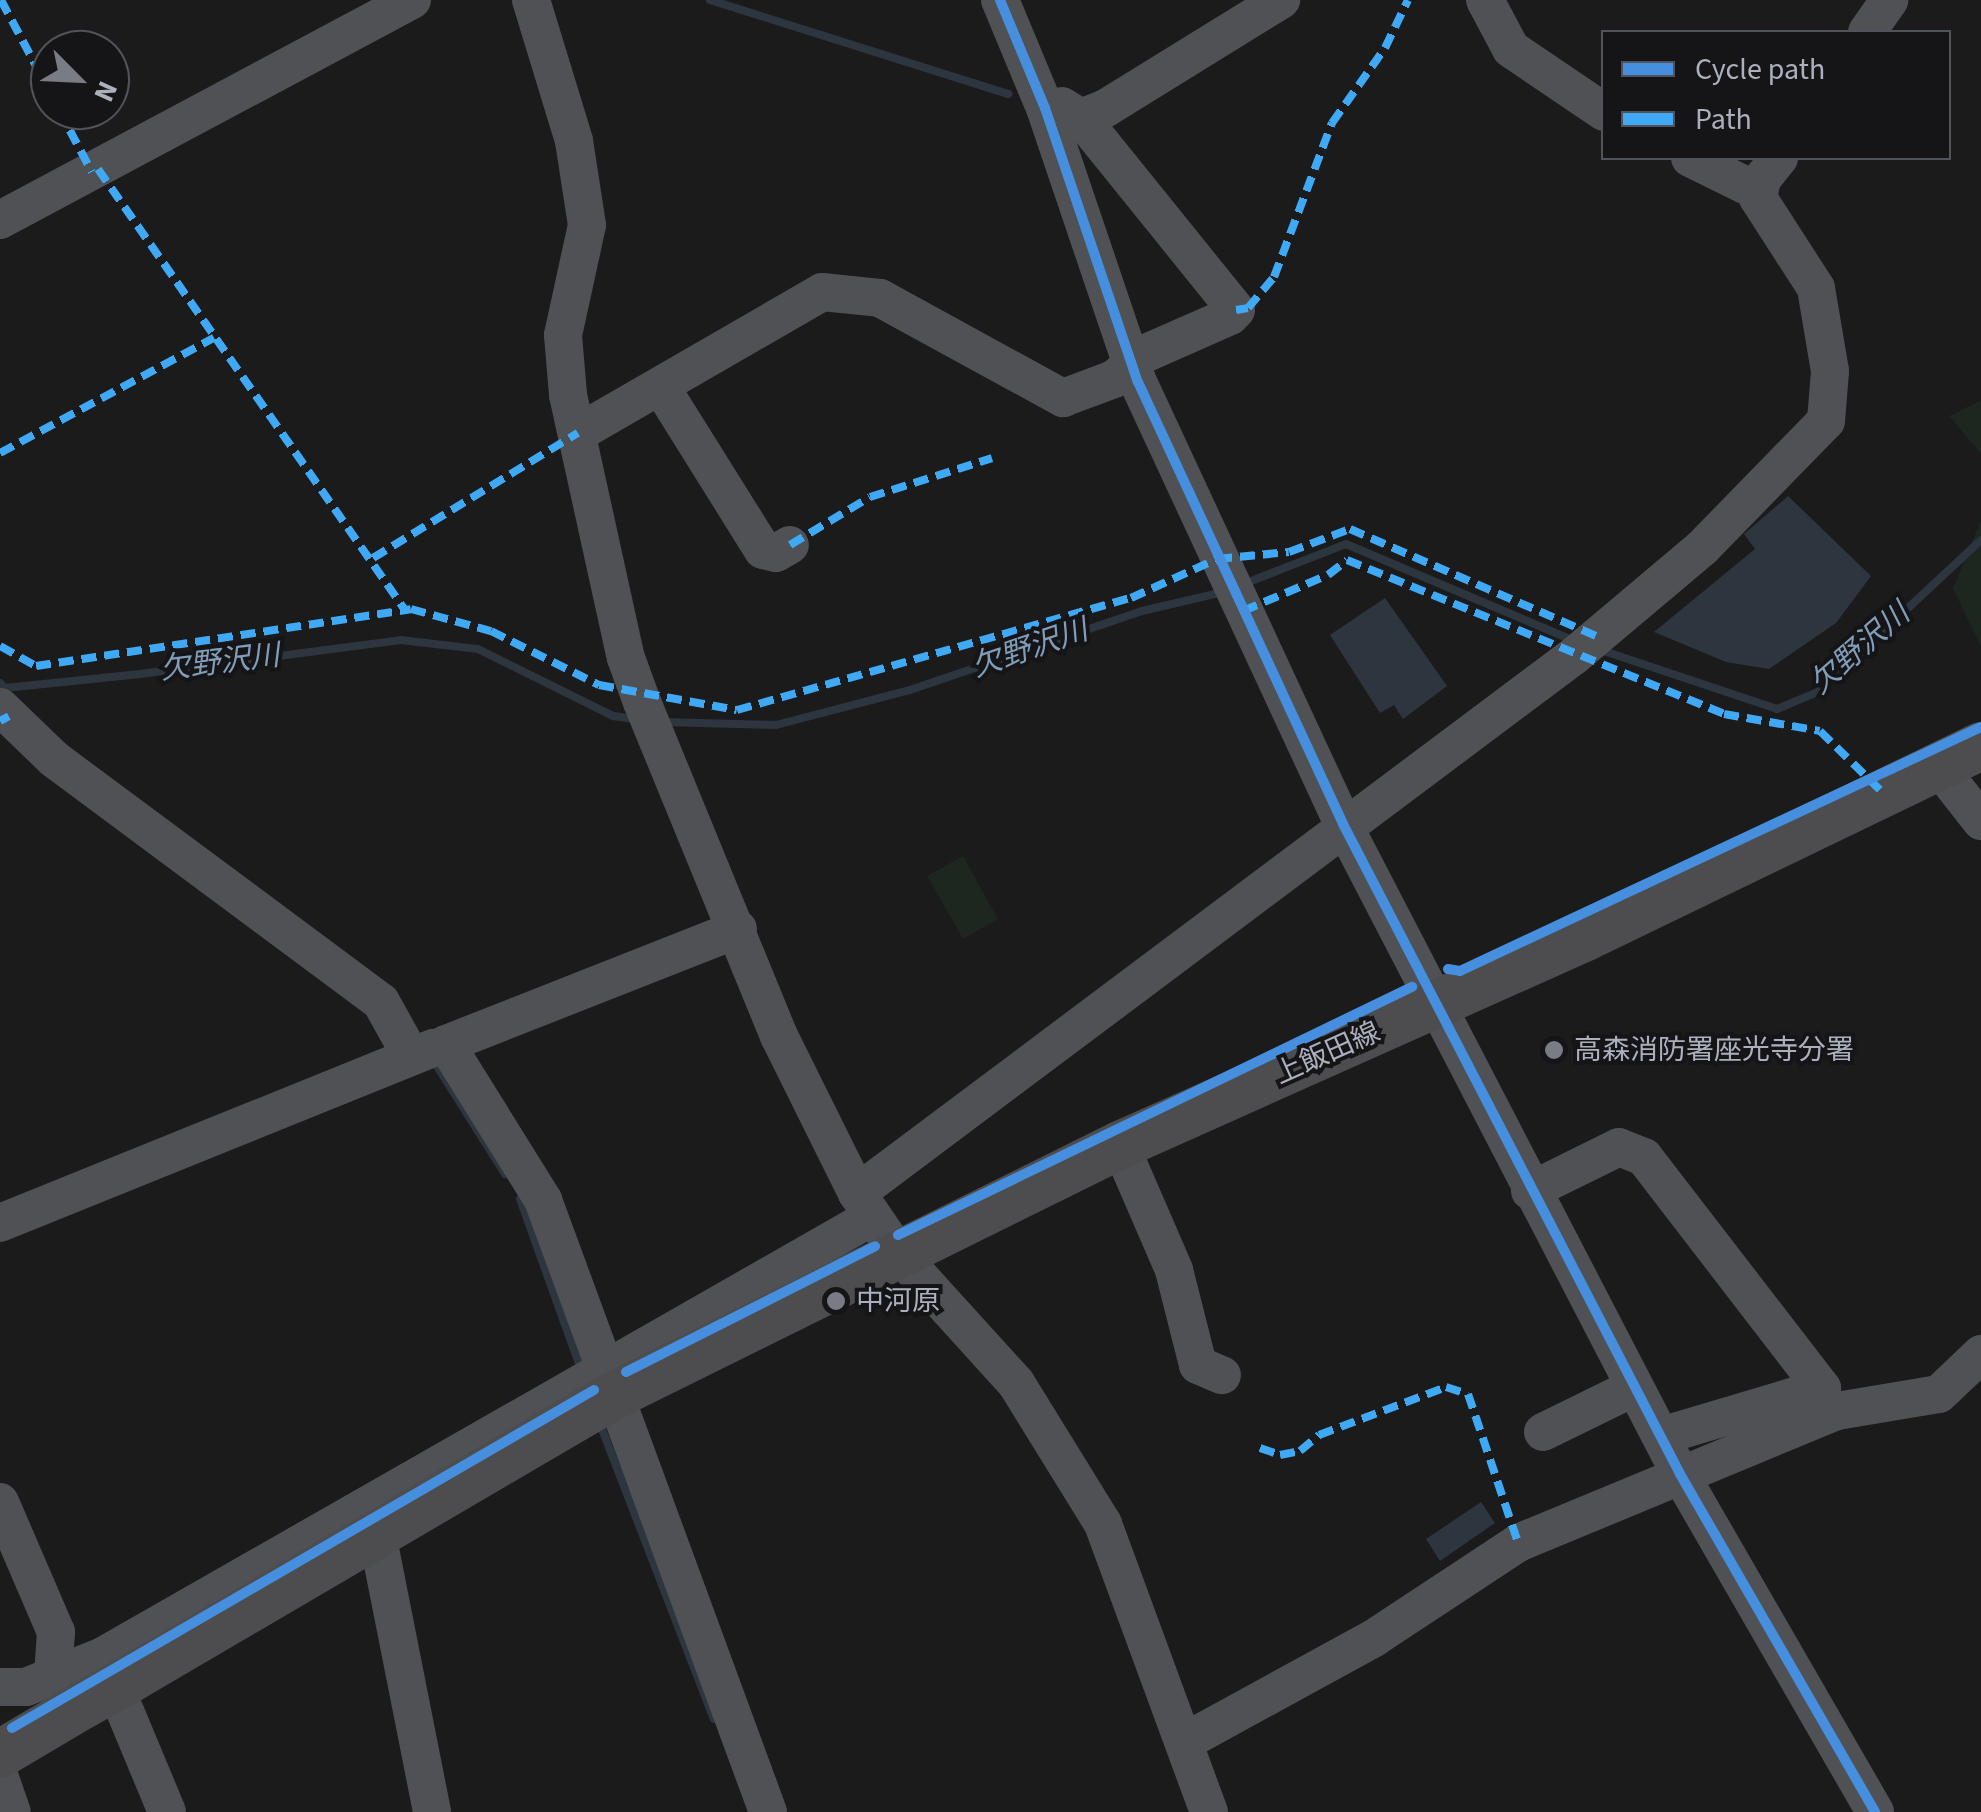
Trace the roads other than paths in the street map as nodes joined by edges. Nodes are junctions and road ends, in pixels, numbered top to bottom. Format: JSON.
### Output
{"nodes":[{"id":1,"x":412,"y":0,"type":"edge"},
{"id":2,"x":531,"y":0,"type":"edge"},
{"id":3,"x":1000,"y":0,"type":"edge"},
{"id":4,"x":1281,"y":0,"type":"edge"},
{"id":5,"x":1485,"y":0,"type":"edge"},
{"id":6,"x":1889,"y":0,"type":"edge"},
{"id":7,"x":1868,"y":30,"type":"edge"},
{"id":8,"x":1045,"y":108,"type":"junction"},
{"id":9,"x":1601,"y":110,"type":"edge"},
{"id":10,"x":1082,"y":118,"type":"junction"},
{"id":11,"x":1694,"y":160,"type":"edge"},
{"id":12,"x":1778,"y":160,"type":"edge"},
{"id":13,"x":1759,"y":192,"type":"junction"},
{"id":14,"x":0,"y":220,"type":"edge"},
{"id":15,"x":1133,"y":367,"type":"junction"},
{"id":16,"x":661,"y":387,"type":"junction"},
{"id":17,"x":578,"y":433,"type":"junction"},
{"id":18,"x":790,"y":545,"type":"dead end"},
{"id":19,"x":0,"y":708,"type":"edge"},
{"id":20,"x":1981,"y":746,"type":"edge"},
{"id":21,"x":1938,"y":766,"type":"junction"},
{"id":22,"x":1981,"y":821,"type":"edge"},
{"id":23,"x":1343,"y":824,"type":"junction"},
{"id":24,"x":738,"y":929,"type":"junction"},
{"id":25,"x":1439,"y":1004,"type":"junction"},
{"id":26,"x":428,"y":1050,"type":"junction"},
{"id":27,"x":1120,"y":1145,"type":"junction"},
{"id":28,"x":1530,"y":1190,"type":"junction"},
{"id":29,"x":876,"y":1221,"type":"junction"},
{"id":30,"x":0,"y":1223,"type":"edge"},
{"id":31,"x":1981,"y":1354,"type":"edge"},
{"id":32,"x":1222,"y":1376,"type":"dead end"},
{"id":33,"x":609,"y":1384,"type":"junction"},
{"id":34,"x":1635,"y":1386,"type":"junction"},
{"id":35,"x":1543,"y":1432,"type":"dead end"},
{"id":36,"x":1661,"y":1436,"type":"junction"},
{"id":37,"x":1680,"y":1474,"type":"junction"},
{"id":38,"x":0,"y":1502,"type":"edge"},
{"id":39,"x":381,"y":1554,"type":"dead end"},
{"id":40,"x":90,"y":1673,"type":"junction"},
{"id":41,"x":0,"y":1688,"type":"edge"},
{"id":42,"x":1186,"y":1741,"type":"junction"},
{"id":43,"x":0,"y":1754,"type":"edge"},
{"id":44,"x":0,"y":1778,"type":"edge"},
{"id":45,"x":12,"y":1812,"type":"edge"},
{"id":46,"x":168,"y":1812,"type":"edge"},
{"id":47,"x":432,"y":1812,"type":"edge"},
{"id":48,"x":768,"y":1812,"type":"edge"},
{"id":49,"x":1209,"y":1812,"type":"edge"},
{"id":50,"x":1875,"y":1812,"type":"edge"}],
"edges":[{"from":1,"to":14,"type":"street"},
{"from":2,"to":17,"type":"street"},
{"from":3,"to":8,"type":"street"},
{"from":4,"to":10,"type":"street"},
{"from":5,"to":9,"type":"street"},
{"from":6,"to":7,"type":"street"},
{"from":8,"to":10,"type":"street"},
{"from":8,"to":15,"type":"street"},
{"from":10,"to":15,"type":"street"},
{"from":11,"to":13,"type":"street"},
{"from":12,"to":13,"type":"street"},
{"from":13,"to":23,"type":"street"},
{"from":15,"to":16,"type":"street"},
{"from":15,"to":23,"type":"street"},
{"from":16,"to":17,"type":"street"},
{"from":16,"to":18,"type":"street"},
{"from":17,"to":24,"type":"street"},
{"from":19,"to":26,"type":"street"},
{"from":20,"to":21,"type":"main road","name":"上飯田線"},
{"from":21,"to":22,"type":"street"},
{"from":21,"to":25,"type":"main road","name":"上飯田線"},
{"from":23,"to":25,"type":"street"},
{"from":23,"to":29,"type":"street"},
{"from":24,"to":26,"type":"street"},
{"from":24,"to":29,"type":"street"},
{"from":25,"to":27,"type":"main road","name":"上飯田線"},
{"from":25,"to":28,"type":"street"},
{"from":26,"to":30,"type":"street"},
{"from":26,"to":33,"type":"street"},
{"from":27,"to":29,"type":"main road","name":"上飯田線"},
{"from":27,"to":32,"type":"street"},
{"from":28,"to":34,"type":"street"},
{"from":28,"to":36,"type":"street"},
{"from":29,"to":33,"type":"main road","name":"上飯田線"},
{"from":29,"to":42,"type":"street"},
{"from":31,"to":37,"type":"street"},
{"from":33,"to":40,"type":"main road","name":"上飯田線"},
{"from":33,"to":48,"type":"street"},
{"from":34,"to":35,"type":"street"},
{"from":34,"to":36,"type":"street"},
{"from":36,"to":37,"type":"street"},
{"from":37,"to":42,"type":"street"},
{"from":37,"to":50,"type":"street"},
{"from":38,"to":40,"type":"street"},
{"from":39,"to":47,"type":"street"},
{"from":40,"to":41,"type":"street"},
{"from":40,"to":43,"type":"main road","name":"上飯田線"},
{"from":40,"to":46,"type":"street"},
{"from":42,"to":49,"type":"street"},
{"from":44,"to":45,"type":"street"}]}
